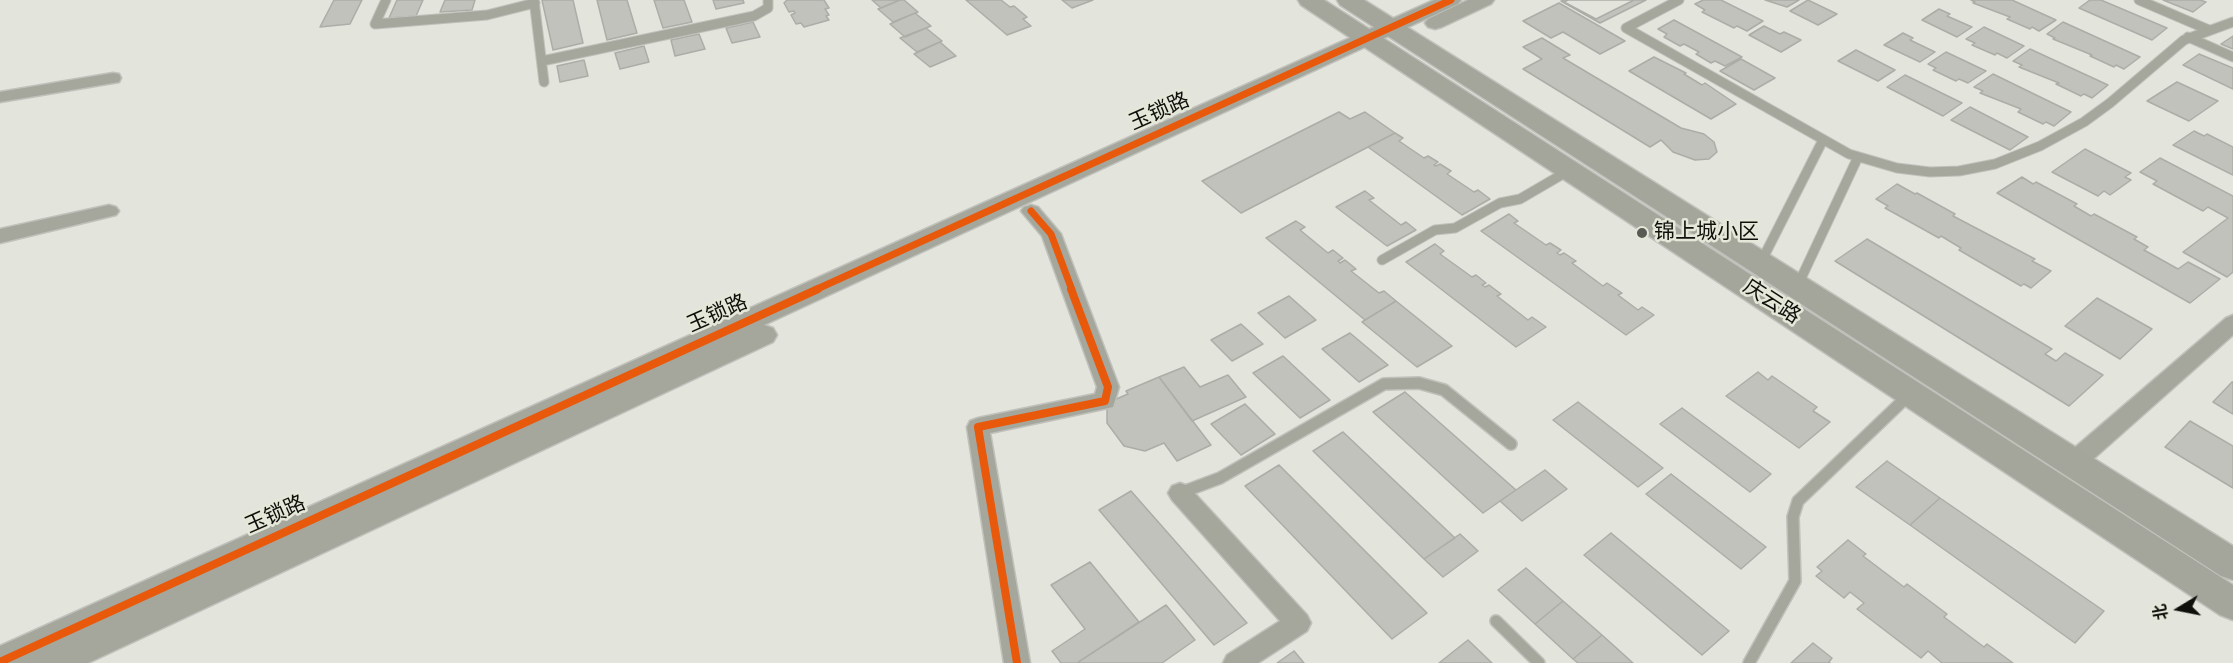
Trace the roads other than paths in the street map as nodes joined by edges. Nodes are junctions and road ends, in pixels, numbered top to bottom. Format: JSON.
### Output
{"nodes":[{"id":1,"x":386,"y":0,"type":"edge"},
{"id":2,"x":768,"y":0,"type":"edge"},
{"id":3,"x":1309,"y":0,"type":"edge"},
{"id":4,"x":1348,"y":0,"type":"edge"},
{"id":5,"x":1450,"y":0,"type":"edge"},
{"id":6,"x":1484,"y":0,"type":"edge"},
{"id":7,"x":1679,"y":0,"type":"edge"},
{"id":8,"x":2139,"y":0,"type":"edge"},
{"id":9,"x":535,"y":1,"type":"edge"},
{"id":10,"x":2233,"y":22,"type":"edge"},
{"id":11,"x":2209,"y":30,"type":"junction"},
{"id":12,"x":2188,"y":37,"type":"junction"},
{"id":13,"x":1386,"y":38,"type":"junction"},
{"id":14,"x":2233,"y":57,"type":"edge"},
{"id":15,"x":542,"y":61,"type":"junction"},
{"id":16,"x":112,"y":78,"type":"dead end"},
{"id":17,"x":544,"y":82,"type":"dead end"},
{"id":18,"x":0,"y":97,"type":"edge"},
{"id":19,"x":1823,"y":140,"type":"junction"},
{"id":20,"x":1858,"y":157,"type":"junction"},
{"id":21,"x":1568,"y":171,"type":"junction"},
{"id":22,"x":109,"y":211,"type":"dead end"},
{"id":23,"x":1031,"y":211,"type":"junction"},
{"id":24,"x":0,"y":236,"type":"edge"},
{"id":25,"x":1382,"y":260,"type":"dead end"},
{"id":26,"x":1760,"y":264,"type":"junction"},
{"id":27,"x":1797,"y":287,"type":"junction"},
{"id":28,"x":2233,"y":323,"type":"edge"},
{"id":29,"x":1910,"y":394,"type":"junction"},
{"id":30,"x":1511,"y":444,"type":"dead end"},
{"id":31,"x":2073,"y":463,"type":"junction"},
{"id":32,"x":1180,"y":493,"type":"joint"},
{"id":33,"x":2233,"y":565,"type":"edge"},
{"id":34,"x":2233,"y":604,"type":"edge"},
{"id":35,"x":1496,"y":621,"type":"dead end"},
{"id":36,"x":0,"y":662,"type":"edge"},
{"id":37,"x":53,"y":663,"type":"edge"},
{"id":38,"x":1017,"y":663,"type":"edge"},
{"id":39,"x":1236,"y":663,"type":"edge"},
{"id":40,"x":1539,"y":663,"type":"edge"},
{"id":41,"x":1749,"y":663,"type":"edge"}],
"edges":[{"from":1,"to":9,"type":"lane"},
{"from":2,"to":15,"type":"lane"},
{"from":3,"to":13,"type":"main road","name":"庆云路"},
{"from":4,"to":13,"type":"main road","name":"庆云路"},
{"from":5,"to":13,"type":"street","name":"玉锁路"},
{"from":6,"to":13,"type":"street","name":"玉锁路"},
{"from":7,"to":19,"type":"lane"},
{"from":8,"to":11,"type":"lane"},
{"from":9,"to":15,"type":"lane"},
{"from":10,"to":11,"type":"lane"},
{"from":11,"to":12,"type":"lane"},
{"from":12,"to":14,"type":"lane"},
{"from":12,"to":20,"type":"lane"},
{"from":13,"to":21,"type":"main road","name":"庆云路"},
{"from":13,"to":23,"type":"street","name":"玉锁路"},
{"from":13,"to":26,"type":"main road","name":"庆云路"},
{"from":13,"to":36,"type":"street","name":"玉锁路"},
{"from":15,"to":17,"type":"lane"},
{"from":16,"to":18,"type":"street"},
{"from":19,"to":20,"type":"lane"},
{"from":19,"to":26,"type":"lane"},
{"from":20,"to":27,"type":"lane"},
{"from":21,"to":25,"type":"lane"},
{"from":21,"to":29,"type":"main road","name":"庆云路"},
{"from":22,"to":24,"type":"street"},
{"from":23,"to":37,"type":"street","name":"玉锁路"},
{"from":23,"to":38,"type":"street"},
{"from":26,"to":27,"type":"main road","name":"庆云路"},
{"from":27,"to":31,"type":"main road","name":"庆云路"},
{"from":28,"to":31,"type":"street"},
{"from":29,"to":34,"type":"main road","name":"庆云路"},
{"from":29,"to":41,"type":"lane"},
{"from":30,"to":32,"type":"lane"},
{"from":31,"to":33,"type":"main road","name":"庆云路"},
{"from":32,"to":39,"type":"street"},
{"from":35,"to":40,"type":"lane"}]}
